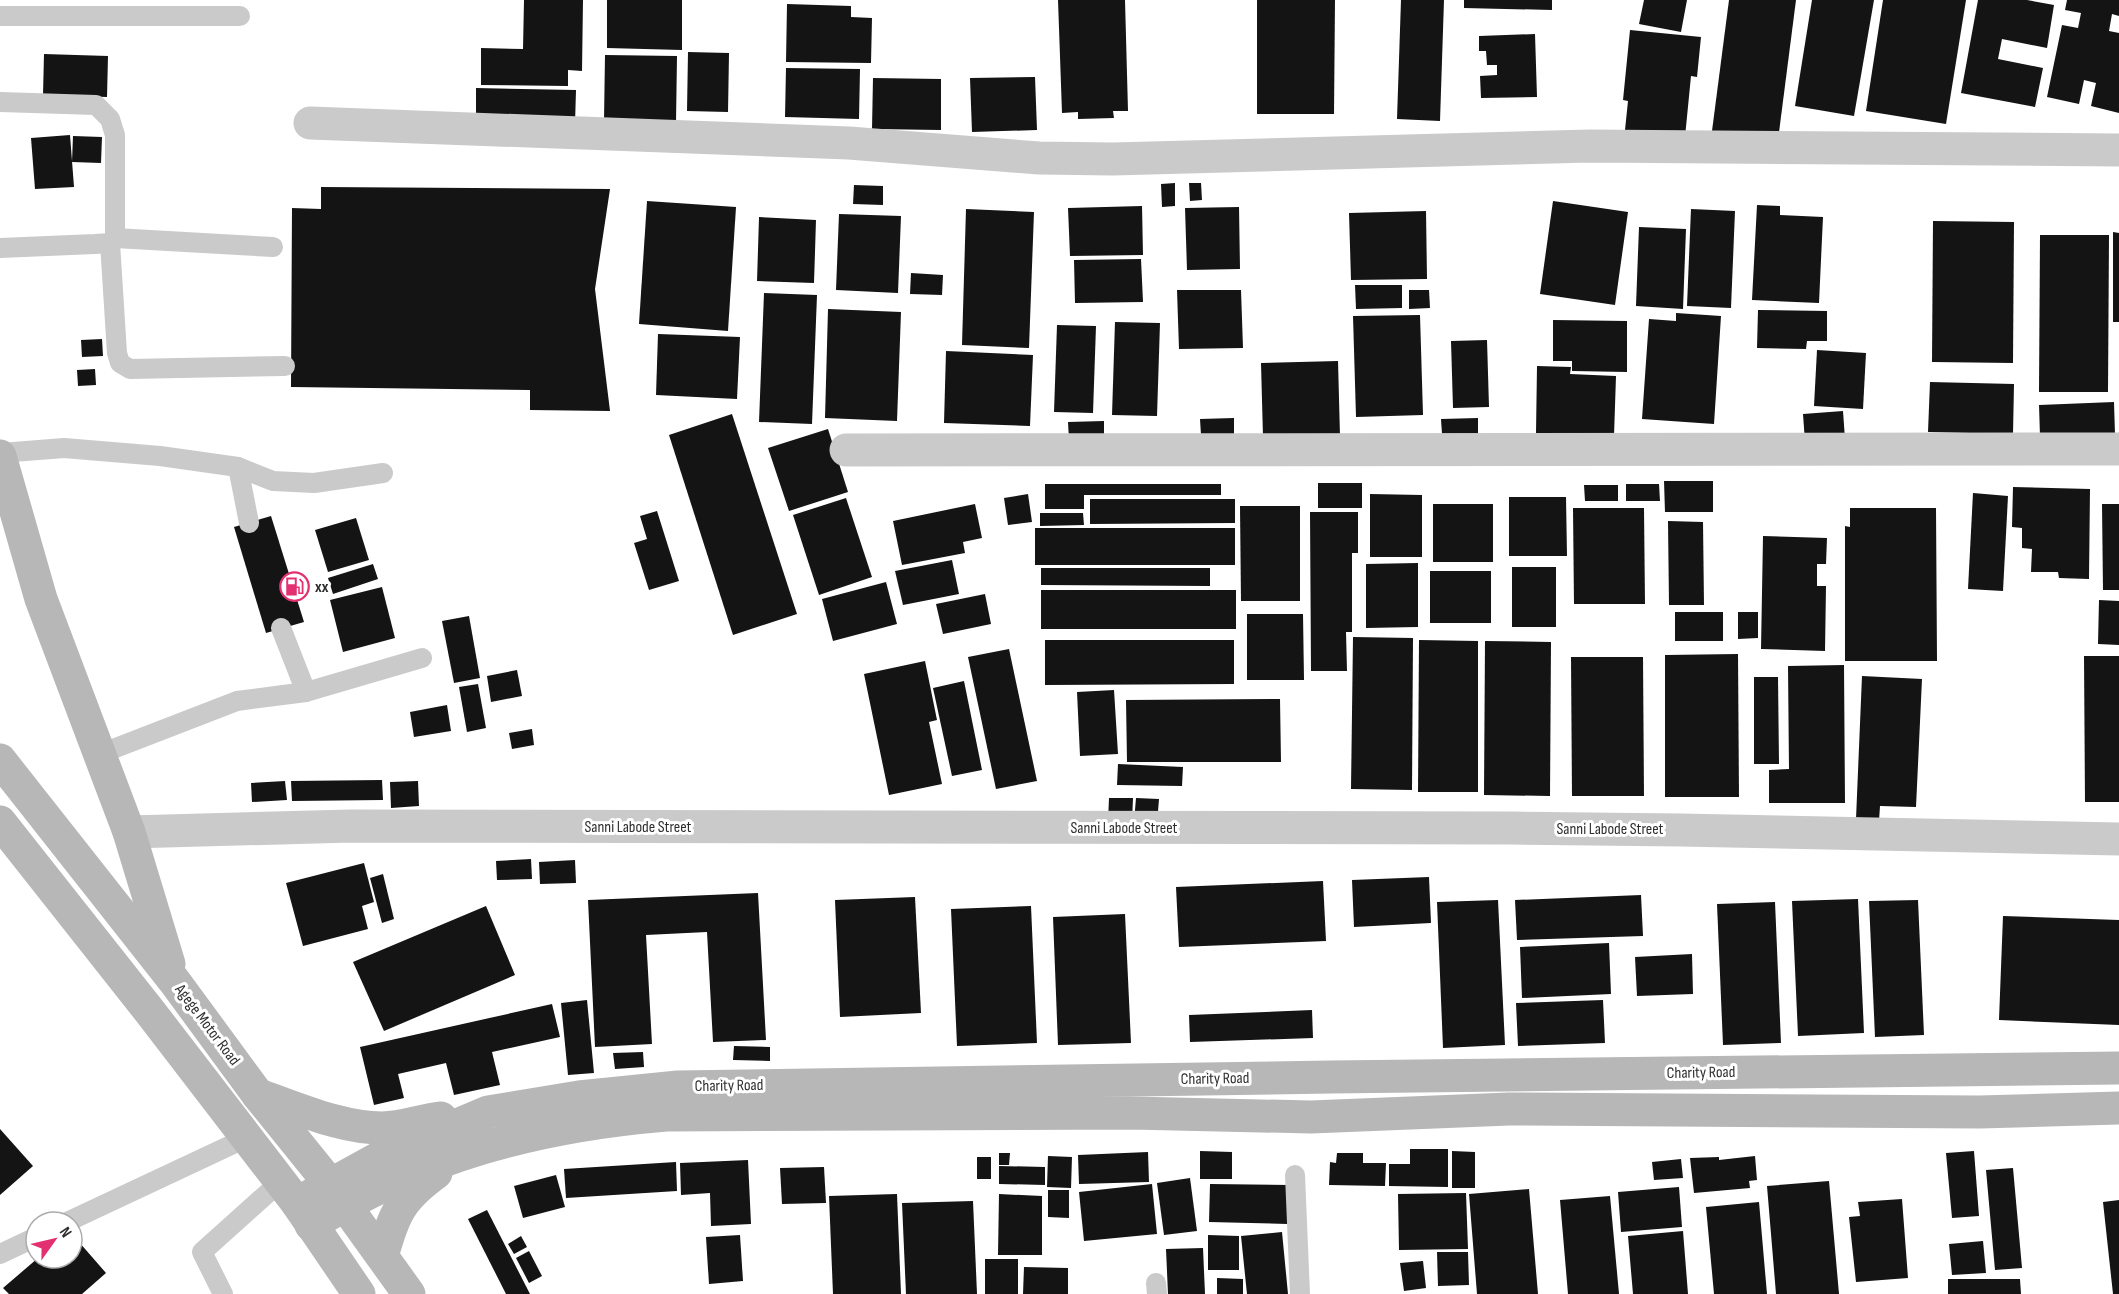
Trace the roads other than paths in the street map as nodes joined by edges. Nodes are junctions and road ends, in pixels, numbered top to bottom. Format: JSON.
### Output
{"nodes":[{"id":1,"x":0,"y":16,"type":"edge"},
{"id":2,"x":240,"y":16,"type":"dead end"},
{"id":3,"x":0,"y":102,"type":"edge"},
{"id":4,"x":310,"y":123,"type":"dead end"},
{"id":5,"x":2119,"y":150,"type":"edge"},
{"id":6,"x":113,"y":240,"type":"junction"},
{"id":7,"x":273,"y":247,"type":"dead end"},
{"id":8,"x":0,"y":248,"type":"edge"},
{"id":9,"x":285,"y":366,"type":"dead end"},
{"id":10,"x":2119,"y":449,"type":"edge"},
{"id":11,"x":846,"y":450,"type":"dead end"},
{"id":12,"x":0,"y":455,"type":"edge"},
{"id":13,"x":238,"y":467,"type":"junction"},
{"id":14,"x":383,"y":473,"type":"dead end"},
{"id":15,"x":249,"y":523,"type":"dead end"},
{"id":16,"x":281,"y":628,"type":"dead end"},
{"id":17,"x":422,"y":658,"type":"dead end"},
{"id":18,"x":306,"y":693,"type":"junction"},
{"id":19,"x":100,"y":754,"type":"junction"},
{"id":20,"x":0,"y":760,"type":"edge"},
{"id":21,"x":0,"y":822,"type":"edge"},
{"id":22,"x":129,"y":832,"type":"junction"},
{"id":23,"x":2119,"y":839,"type":"edge"},
{"id":24,"x":175,"y":982,"type":"junction"},
{"id":25,"x":2119,"y":1068,"type":"edge"},
{"id":26,"x":258,"y":1095,"type":"junction"},
{"id":27,"x":2119,"y":1108,"type":"edge"},
{"id":28,"x":488,"y":1112,"type":"junction"},
{"id":29,"x":246,"y":1138,"type":"junction"},
{"id":30,"x":462,"y":1153,"type":"junction"},
{"id":31,"x":1295,"y":1175,"type":"dead end"},
{"id":32,"x":337,"y":1194,"type":"junction"},
{"id":33,"x":296,"y":1204,"type":"junction"},
{"id":34,"x":84,"y":1214,"type":"edge"},
{"id":35,"x":24,"y":1243,"type":"edge"},
{"id":36,"x":0,"y":1254,"type":"edge"},
{"id":37,"x":395,"y":1282,"type":"edge"},
{"id":38,"x":223,"y":1294,"type":"edge"},
{"id":39,"x":359,"y":1294,"type":"edge"},
{"id":40,"x":1300,"y":1294,"type":"edge"}],
"edges":[{"from":1,"to":2,"type":"lane"},
{"from":3,"to":6,"type":"lane"},
{"from":4,"to":5,"type":"street"},
{"from":6,"to":7,"type":"lane"},
{"from":6,"to":8,"type":"lane"},
{"from":6,"to":9,"type":"lane"},
{"from":10,"to":11,"type":"street"},
{"from":12,"to":13,"type":"lane"},
{"from":12,"to":19,"type":"street"},
{"from":13,"to":14,"type":"lane"},
{"from":13,"to":15,"type":"lane"},
{"from":16,"to":18,"type":"lane"},
{"from":17,"to":18,"type":"lane"},
{"from":18,"to":19,"type":"lane"},
{"from":19,"to":22,"type":"street"},
{"from":20,"to":24,"type":"street","name":"Agege Motor Road"},
{"from":21,"to":29,"type":"street"},
{"from":22,"to":23,"type":"street","name":"Sanni Labode Street"},
{"from":22,"to":24,"type":"street"},
{"from":24,"to":26,"type":"street","name":"Agege Motor Road"},
{"from":25,"to":28,"type":"street","name":"Charity Road"},
{"from":26,"to":28,"type":"street"},
{"from":26,"to":32,"type":"street","name":"Agege Motor Road"},
{"from":27,"to":30,"type":"street","name":"Charity Road"},
{"from":28,"to":32,"type":"street","name":"Charity Road"},
{"from":29,"to":33,"type":"street"},
{"from":29,"to":34,"type":"lane"},
{"from":30,"to":32,"type":"street","name":"Charity Road"},
{"from":30,"to":37,"type":"street"},
{"from":31,"to":40,"type":"lane"},
{"from":32,"to":33,"type":"street"},
{"from":32,"to":37,"type":"street","name":"Agege Motor Road"},
{"from":33,"to":38,"type":"lane"},
{"from":33,"to":39,"type":"street"},
{"from":35,"to":36,"type":"lane"}]}
